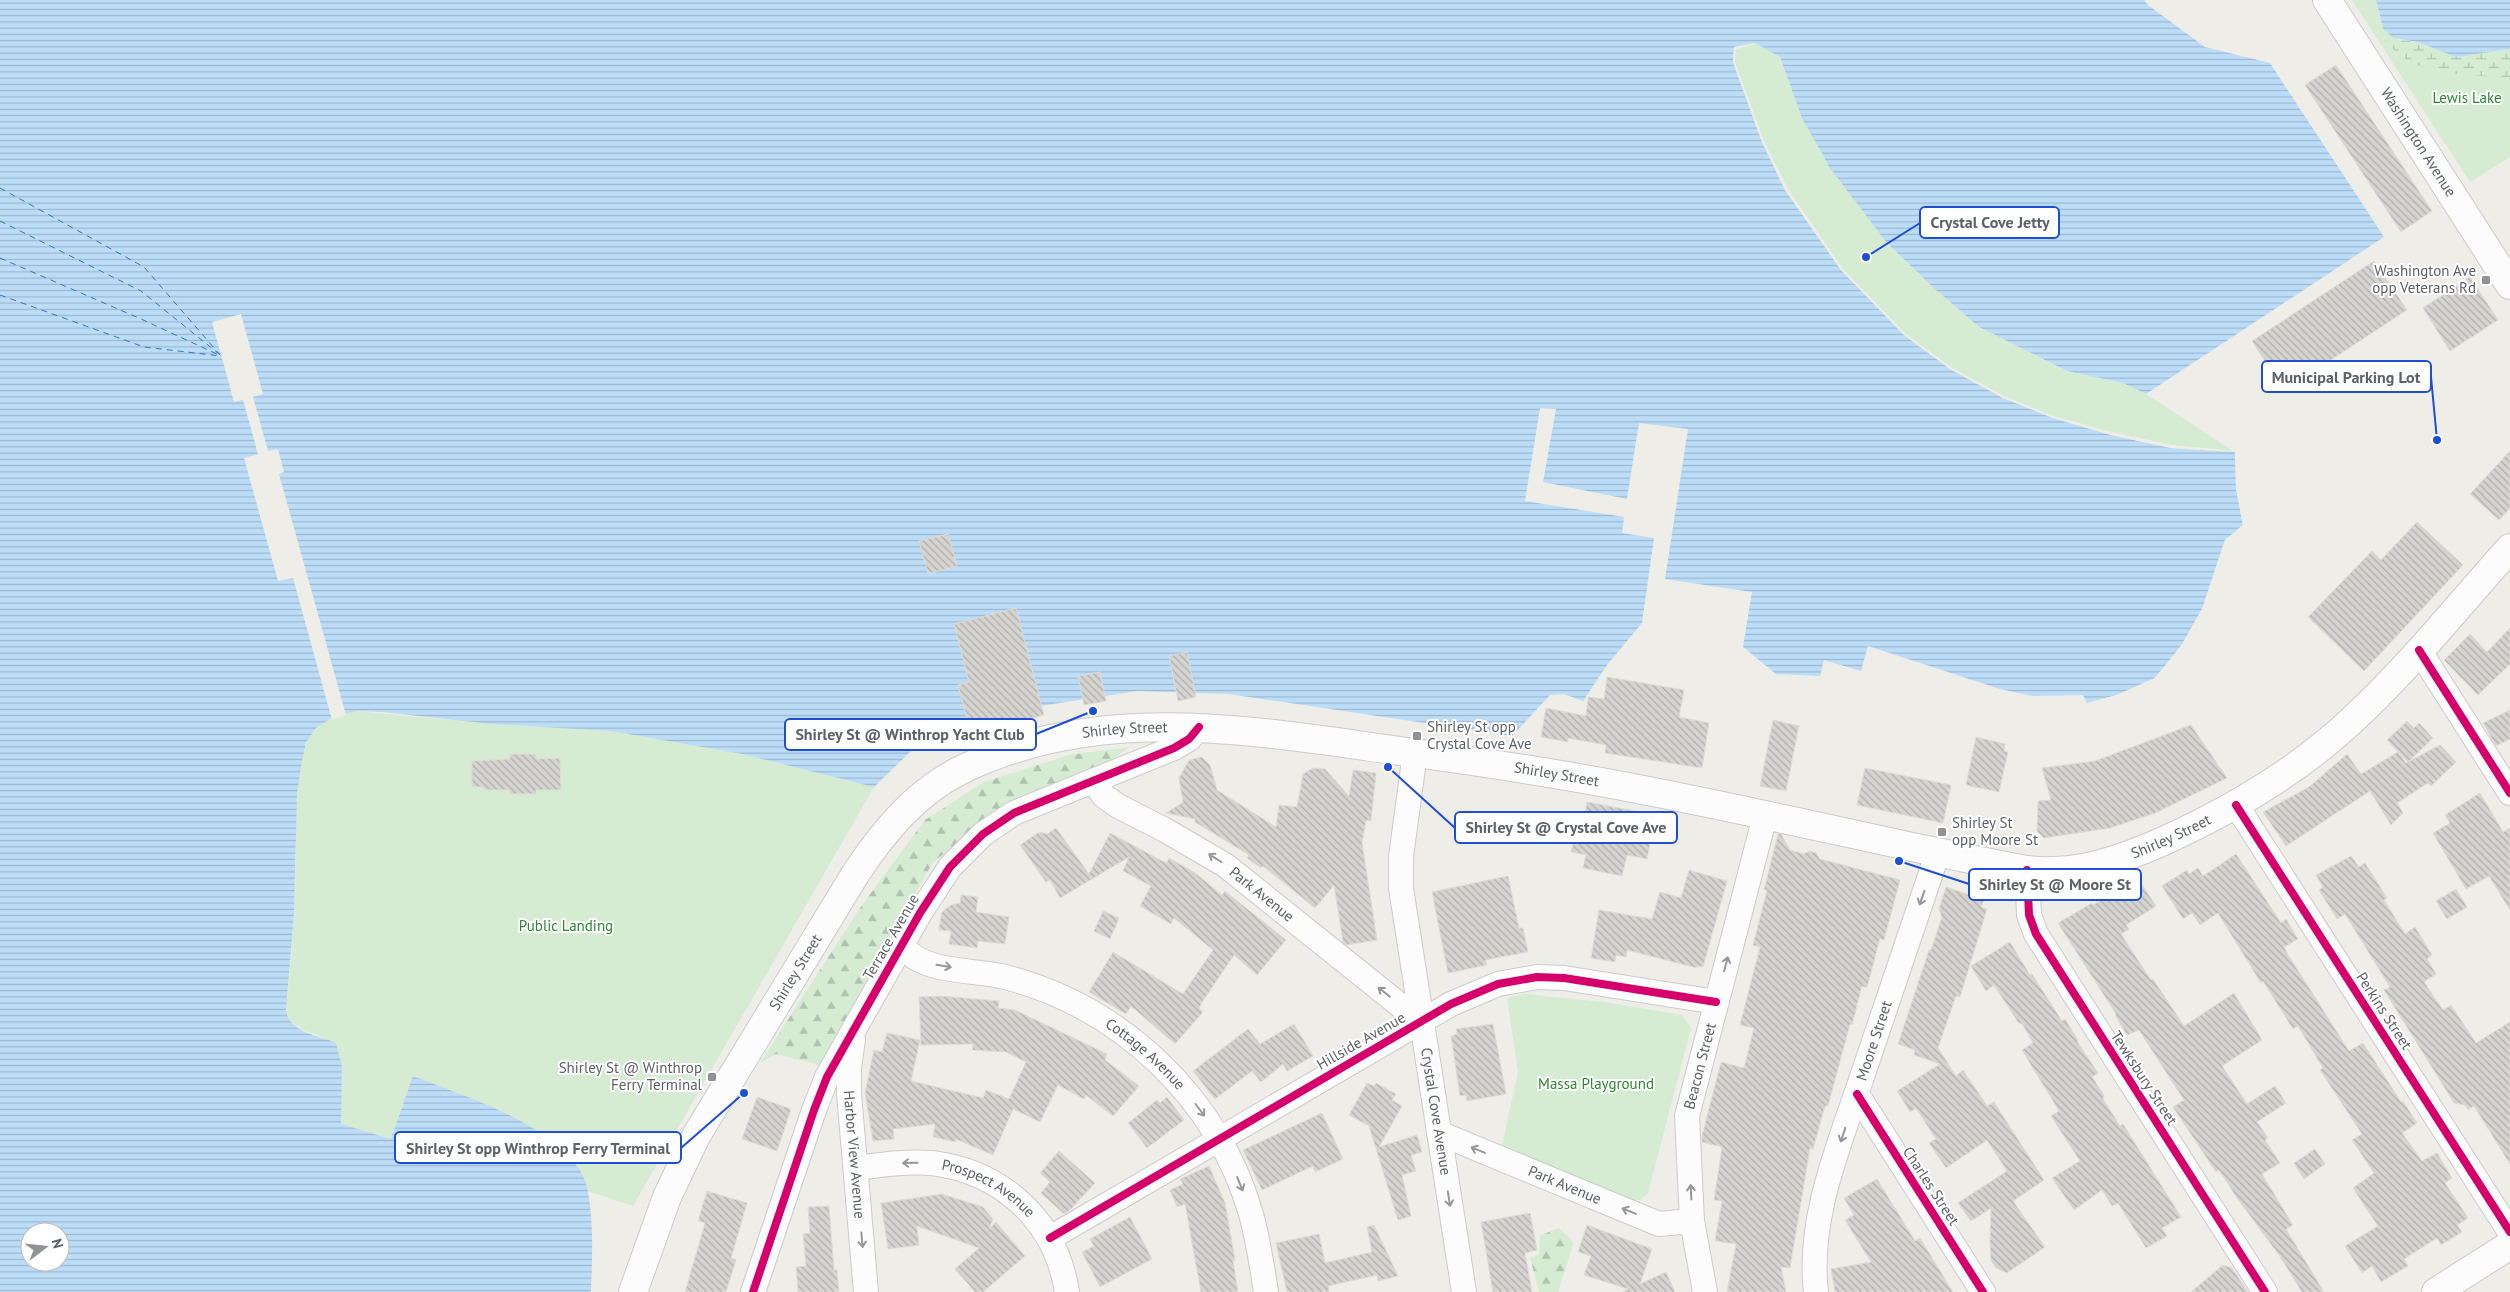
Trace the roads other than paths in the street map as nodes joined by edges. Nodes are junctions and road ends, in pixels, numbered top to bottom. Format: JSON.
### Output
{"nodes":[{"id":1,"x":2327,"y":0,"type":"edge"},
{"id":2,"x":2510,"y":285,"type":"edge"},
{"id":3,"x":2510,"y":548,"type":"edge"},
{"id":4,"x":2419,"y":650,"type":"junction"},
{"id":5,"x":1199,"y":727,"type":"junction"},
{"id":6,"x":1415,"y":753,"type":"junction"},
{"id":7,"x":1093,"y":781,"type":"junction"},
{"id":8,"x":2510,"y":792,"type":"edge"},
{"id":9,"x":2236,"y":805,"type":"junction"},
{"id":10,"x":1766,"y":816,"type":"junction"},
{"id":11,"x":1938,"y":852,"type":"junction"},
{"id":12,"x":2027,"y":870,"type":"junction"},
{"id":13,"x":902,"y":946,"type":"junction"},
{"id":14,"x":1716,"y":1002,"type":"junction"},
{"id":15,"x":859,"y":1018,"type":"junction"},
{"id":16,"x":1422,"y":1022,"type":"junction"},
{"id":17,"x":1856,"y":1094,"type":"junction"},
{"id":18,"x":1439,"y":1134,"type":"junction"},
{"id":19,"x":1219,"y":1140,"type":"junction"},
{"id":20,"x":856,"y":1168,"type":"junction"},
{"id":21,"x":1692,"y":1221,"type":"junction"},
{"id":22,"x":2510,"y":1232,"type":"edge"},
{"id":23,"x":1050,"y":1238,"type":"junction"},
{"id":24,"x":2510,"y":1245,"type":"edge"},
{"id":25,"x":633,"y":1292,"type":"edge"},
{"id":26,"x":753,"y":1292,"type":"edge"},
{"id":27,"x":866,"y":1292,"type":"edge"},
{"id":28,"x":1067,"y":1292,"type":"edge"},
{"id":29,"x":1266,"y":1292,"type":"edge"},
{"id":30,"x":1464,"y":1292,"type":"edge"},
{"id":31,"x":1705,"y":1292,"type":"edge"},
{"id":32,"x":1816,"y":1292,"type":"edge"},
{"id":33,"x":1983,"y":1292,"type":"edge"},
{"id":34,"x":2265,"y":1292,"type":"edge"},
{"id":35,"x":2436,"y":1292,"type":"edge"}],
"edges":[{"from":1,"to":2,"type":"main road","name":"Washington Avenue"},
{"from":3,"to":4,"type":"main road","name":"Shirley Street"},
{"from":4,"to":8,"type":"street"},
{"from":4,"to":9,"type":"main road","name":"Shirley Street"},
{"from":5,"to":6,"type":"main road","name":"Shirley Street"},
{"from":5,"to":7,"type":"street","name":"Terrace Avenue"},
{"from":5,"to":25,"type":"main road","name":"Shirley Street"},
{"from":6,"to":10,"type":"main road","name":"Shirley Street"},
{"from":6,"to":16,"type":"street","name":"Crystal Cove Avenue"},
{"from":7,"to":13,"type":"street","name":"Terrace Avenue"},
{"from":16,"to":7,"type":"street","name":"Park Avenue","one_way":true},
{"from":9,"to":12,"type":"main road","name":"Shirley Street"},
{"from":9,"to":22,"type":"street","name":"Perkins Street"},
{"from":10,"to":11,"type":"main road","name":"Shirley Street"},
{"from":14,"to":10,"type":"street","name":"Beacon Street","one_way":true},
{"from":11,"to":12,"type":"main road","name":"Shirley Street"},
{"from":11,"to":17,"type":"street","name":"Moore Street","one_way":true},
{"from":12,"to":34,"type":"street","name":"Tewksbury Street"},
{"from":13,"to":15,"type":"street","name":"Terrace Avenue"},
{"from":13,"to":19,"type":"street","name":"Cottage Avenue","one_way":true},
{"from":14,"to":16,"type":"street","name":"Hillside Avenue"},
{"from":21,"to":14,"type":"street","name":"Beacon Street","one_way":true},
{"from":15,"to":20,"type":"street","name":"Harbor View Avenue"},
{"from":15,"to":26,"type":"street","name":"Terrace Avenue"},
{"from":16,"to":18,"type":"street","name":"Crystal Cove Avenue"},
{"from":16,"to":19,"type":"street","name":"Hillside Avenue"},
{"from":17,"to":32,"type":"street","name":"Moore Street","one_way":true},
{"from":17,"to":33,"type":"street","name":"Charles Street"},
{"from":21,"to":18,"type":"street","name":"Park Avenue","one_way":true},
{"from":18,"to":30,"type":"street","name":"Crystal Cove Avenue","one_way":true},
{"from":19,"to":23,"type":"street","name":"Hillside Avenue"},
{"from":19,"to":29,"type":"street","name":"Cottage Avenue","one_way":true},
{"from":23,"to":20,"type":"street","name":"Prospect Avenue","one_way":true},
{"from":20,"to":27,"type":"street","name":"Harbor View Avenue","one_way":true},
{"from":21,"to":31,"type":"street","name":"Beacon Street"},
{"from":23,"to":28,"type":"street","name":"Prospect Avenue"},
{"from":24,"to":35,"type":"main road"}]}
